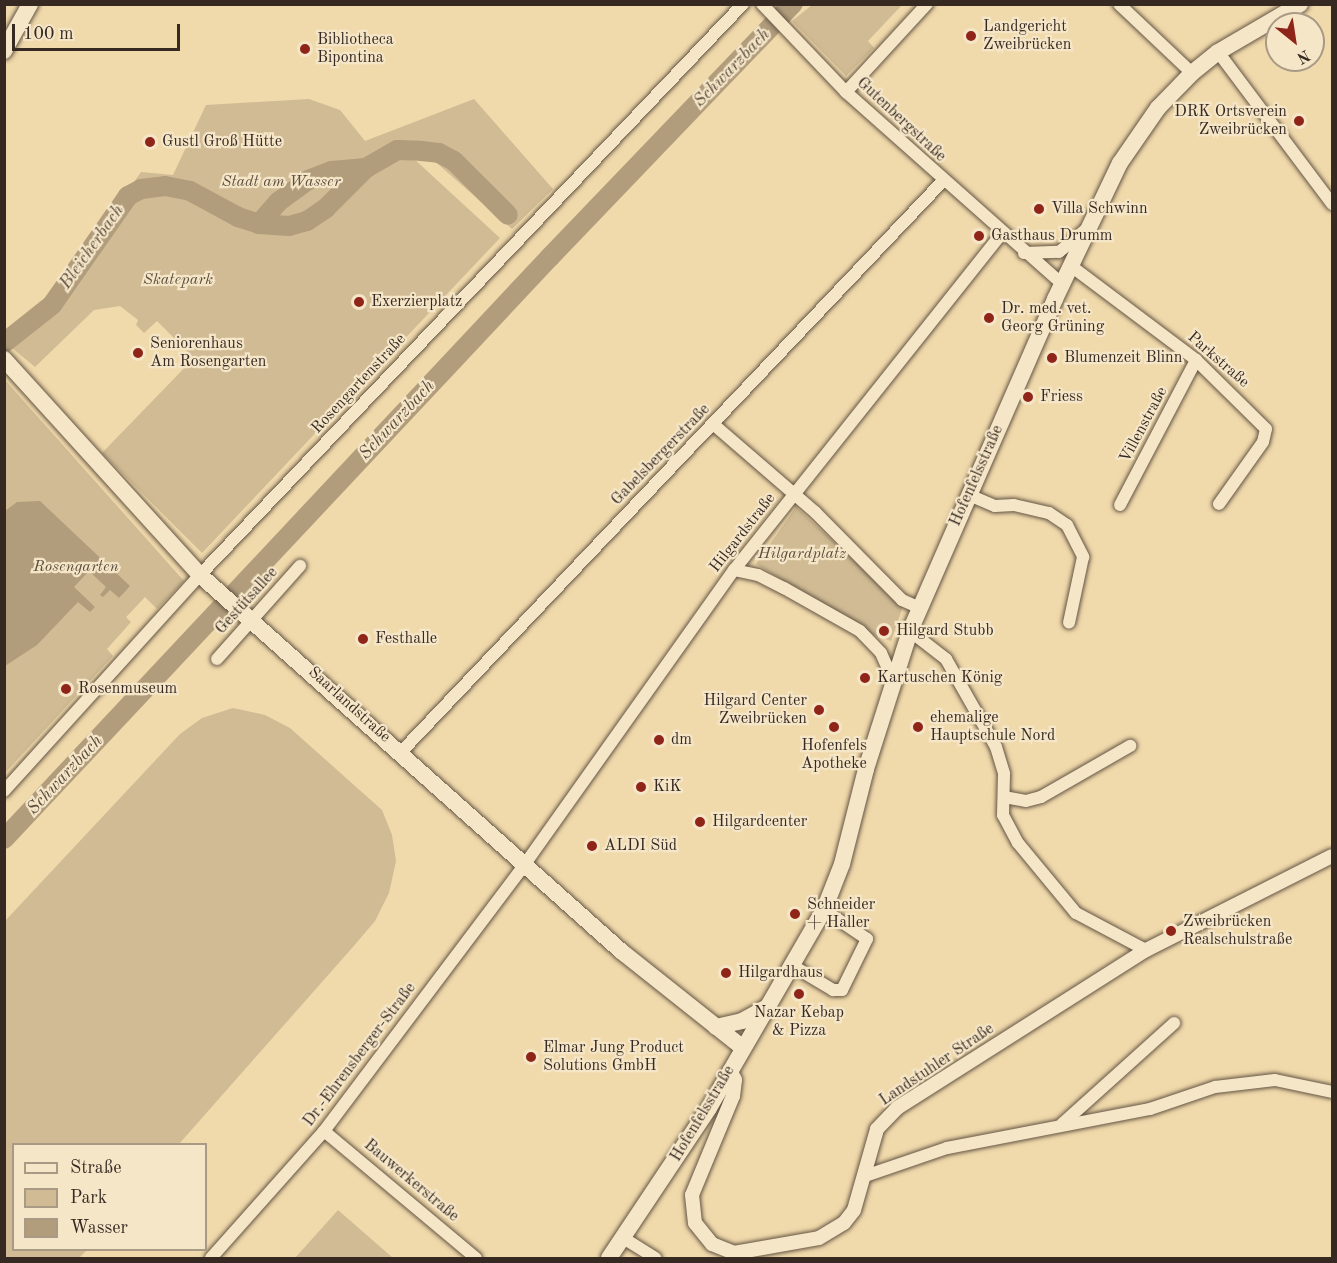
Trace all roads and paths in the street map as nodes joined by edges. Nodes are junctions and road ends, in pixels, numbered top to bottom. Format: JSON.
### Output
{"nodes":[{"id":1,"x":743,"y":4,"type":"edge"},
{"id":2,"x":927,"y":4,"type":"edge"},
{"id":3,"x":1119,"y":4,"type":"edge"},
{"id":4,"x":1300,"y":4,"type":"edge"},
{"id":5,"x":28,"y":6,"type":"edge"},
{"id":6,"x":765,"y":7,"type":"edge"},
{"id":7,"x":4,"y":51,"type":"edge"},
{"id":8,"x":1218,"y":52,"type":"junction"},
{"id":9,"x":1191,"y":73,"type":"junction"},
{"id":10,"x":846,"y":92,"type":"junction"},
{"id":11,"x":943,"y":181,"type":"junction"},
{"id":12,"x":1332,"y":204,"type":"edge"},
{"id":13,"x":1088,"y":227,"type":"junction"},
{"id":14,"x":1002,"y":233,"type":"junction"},
{"id":15,"x":1024,"y":253,"type":"junction"},
{"id":16,"x":1071,"y":267,"type":"junction"},
{"id":17,"x":1062,"y":284,"type":"junction"},
{"id":18,"x":4,"y":359,"type":"edge"},
{"id":19,"x":1196,"y":360,"type":"junction"},
{"id":20,"x":713,"y":424,"type":"junction"},
{"id":21,"x":795,"y":494,"type":"junction"},
{"id":22,"x":969,"y":495,"type":"junction"},
{"id":23,"x":1219,"y":504,"type":"dead end"},
{"id":24,"x":1120,"y":505,"type":"dead end"},
{"id":25,"x":300,"y":566,"type":"dead end"},
{"id":26,"x":734,"y":570,"type":"junction"},
{"id":27,"x":200,"y":575,"type":"junction"},
{"id":28,"x":920,"y":608,"type":"junction"},
{"id":29,"x":249,"y":618,"type":"junction"},
{"id":30,"x":1069,"y":623,"type":"dead end"},
{"id":31,"x":910,"y":631,"type":"junction"},
{"id":32,"x":217,"y":658,"type":"dead end"},
{"id":33,"x":893,"y":680,"type":"junction"},
{"id":34,"x":1130,"y":746,"type":"dead end"},
{"id":35,"x":402,"y":751,"type":"junction"},
{"id":36,"x":4,"y":791,"type":"edge"},
{"id":37,"x":1004,"y":796,"type":"junction"},
{"id":38,"x":1332,"y":856,"type":"edge"},
{"id":39,"x":525,"y":864,"type":"junction"},
{"id":40,"x":824,"y":910,"type":"junction"},
{"id":41,"x":1146,"y":950,"type":"junction"},
{"id":42,"x":793,"y":966,"type":"junction"},
{"id":43,"x":767,"y":1007,"type":"junction"},
{"id":44,"x":1174,"y":1023,"type":"dead end"},
{"id":45,"x":717,"y":1027,"type":"junction"},
{"id":46,"x":743,"y":1048,"type":"junction"},
{"id":47,"x":730,"y":1070,"type":"junction"},
{"id":48,"x":1332,"y":1092,"type":"edge"},
{"id":49,"x":1058,"y":1127,"type":"junction"},
{"id":50,"x":324,"y":1131,"type":"junction"},
{"id":51,"x":865,"y":1176,"type":"junction"},
{"id":52,"x":625,"y":1239,"type":"junction"},
{"id":53,"x":211,"y":1258,"type":"edge"},
{"id":54,"x":476,"y":1258,"type":"edge"},
{"id":55,"x":609,"y":1258,"type":"edge"},
{"id":56,"x":656,"y":1258,"type":"edge"}],
"edges":[{"from":1,"to":27,"type":"street","name":"Rosengartenstraße"},
{"from":2,"to":10,"type":"street"},
{"from":3,"to":9,"type":"street"},
{"from":4,"to":8,"type":"main road","name":"Hofenfelsstraße"},
{"from":5,"to":7,"type":"main road"},
{"from":6,"to":10,"type":"street","name":"Gutenbergstraße"},
{"from":8,"to":9,"type":"main road","name":"Hofenfelsstraße"},
{"from":8,"to":12,"type":"street"},
{"from":9,"to":13,"type":"main road","name":"Hofenfelsstraße"},
{"from":10,"to":11,"type":"street","name":"Gutenbergstraße"},
{"from":11,"to":14,"type":"street","name":"Gutenbergstraße"},
{"from":11,"to":20,"type":"street","name":"Gabelsbergerstraße"},
{"from":13,"to":15,"type":"street"},
{"from":13,"to":16,"type":"main road","name":"Hofenfelsstraße"},
{"from":14,"to":15,"type":"street","name":"Gutenbergstraße"},
{"from":14,"to":21,"type":"street","name":"Hilgardstraße"},
{"from":15,"to":17,"type":"street","name":"Gutenbergstraße"},
{"from":16,"to":17,"type":"main road","name":"Hofenfelsstraße"},
{"from":16,"to":19,"type":"street","name":"Parkstraße"},
{"from":17,"to":22,"type":"main road","name":"Hofenfelsstraße"},
{"from":18,"to":27,"type":"main road","name":"Saarlandstraße"},
{"from":19,"to":23,"type":"street","name":"Parkstraße"},
{"from":19,"to":24,"type":"street","name":"Villenstraße"},
{"from":20,"to":21,"type":"street"},
{"from":20,"to":35,"type":"street","name":"Gabelsbergerstraße"},
{"from":21,"to":26,"type":"street","name":"Hilgardstraße"},
{"from":21,"to":28,"type":"street"},
{"from":22,"to":28,"type":"main road","name":"Hofenfelsstraße"},
{"from":22,"to":30,"type":"street"},
{"from":25,"to":29,"type":"street","name":"Gestütsallee"},
{"from":26,"to":33,"type":"street"},
{"from":26,"to":39,"type":"street","name":"Hilgardstraße"},
{"from":27,"to":29,"type":"main road","name":"Saarlandstraße"},
{"from":27,"to":36,"type":"street","name":"Rosengartenstraße"},
{"from":28,"to":31,"type":"main road","name":"Hofenfelsstraße"},
{"from":29,"to":32,"type":"street","name":"Gestütsallee"},
{"from":29,"to":35,"type":"main road","name":"Saarlandstraße"},
{"from":31,"to":33,"type":"main road","name":"Hofenfelsstraße"},
{"from":31,"to":37,"type":"street"},
{"from":33,"to":40,"type":"main road","name":"Hofenfelsstraße"},
{"from":34,"to":37,"type":"street"},
{"from":35,"to":39,"type":"main road","name":"Saarlandstraße"},
{"from":37,"to":41,"type":"street"},
{"from":38,"to":41,"type":"street","name":"Landstuhler Straße"},
{"from":39,"to":45,"type":"main road","name":"Saarlandstraße"},
{"from":39,"to":50,"type":"street","name":"Dr.-Ehrensberger-Straße"},
{"from":40,"to":42,"type":"main road","name":"Hofenfelsstraße"},
{"from":40,"to":42,"type":"street"},
{"from":41,"to":51,"type":"street","name":"Landstuhler Straße"},
{"from":42,"to":43,"type":"main road","name":"Hofenfelsstraße"},
{"from":43,"to":45,"type":"main road"},
{"from":43,"to":46,"type":"main road","name":"Hofenfelsstraße"},
{"from":44,"to":49,"type":"street"},
{"from":45,"to":46,"type":"main road","name":"Saarlandstraße"},
{"from":46,"to":47,"type":"main road","name":"Hofenfelsstraße"},
{"from":47,"to":51,"type":"street","name":"Landstuhler Straße"},
{"from":47,"to":52,"type":"main road","name":"Hofenfelsstraße"},
{"from":48,"to":49,"type":"street"},
{"from":49,"to":51,"type":"street"},
{"from":50,"to":53,"type":"street","name":"Dr.-Ehrensberger-Straße"},
{"from":50,"to":54,"type":"street","name":"Bauwerkerstraße"},
{"from":52,"to":55,"type":"main road","name":"Hofenfelsstraße"},
{"from":52,"to":56,"type":"street"}]}
